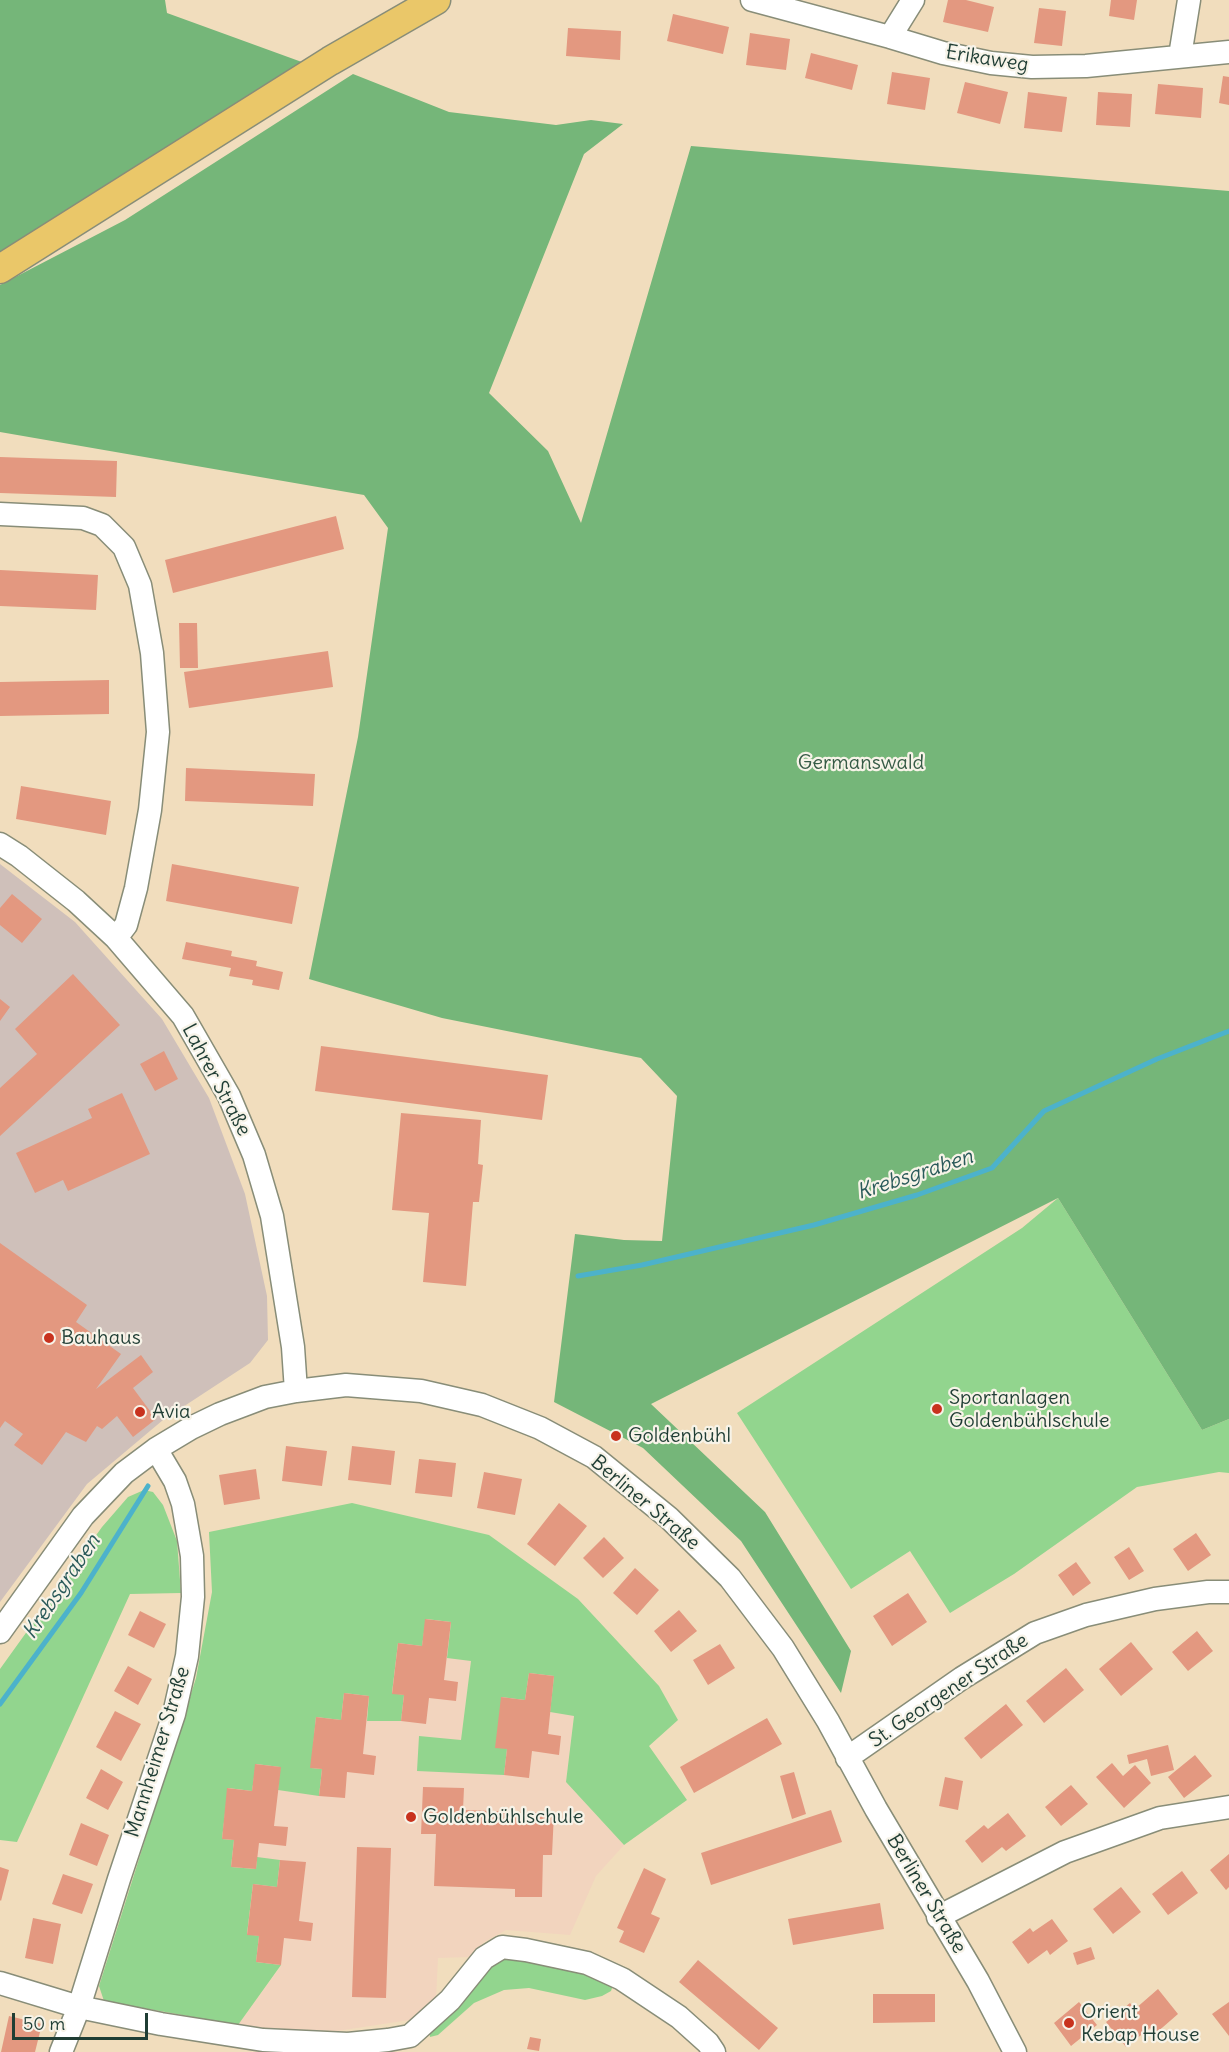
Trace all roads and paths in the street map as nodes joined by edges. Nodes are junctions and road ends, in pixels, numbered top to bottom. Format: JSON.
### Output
{"nodes":[{"id":1,"x":436,"y":0,"type":"edge"},
{"id":2,"x":752,"y":0,"type":"edge"},
{"id":3,"x":913,"y":0,"type":"edge"},
{"id":4,"x":1189,"y":0,"type":"edge"},
{"id":5,"x":890,"y":37,"type":"junction"},
{"id":6,"x":1229,"y":52,"type":"edge"},
{"id":7,"x":1180,"y":56,"type":"junction"},
{"id":8,"x":0,"y":269,"type":"edge"},
{"id":9,"x":0,"y":514,"type":"edge"},
{"id":10,"x":0,"y":844,"type":"edge"},
{"id":11,"x":116,"y":938,"type":"junction"},
{"id":12,"x":296,"y":1391,"type":"junction"},
{"id":13,"x":156,"y":1449,"type":"junction"},
{"id":14,"x":1229,"y":1592,"type":"edge"},
{"id":15,"x":0,"y":1632,"type":"edge"},
{"id":16,"x":847,"y":1758,"type":"junction"},
{"id":17,"x":1229,"y":1808,"type":"edge"},
{"id":18,"x":938,"y":1917,"type":"junction"},
{"id":19,"x":0,"y":1983,"type":"edge"},
{"id":20,"x":79,"y":2007,"type":"junction"},
{"id":21,"x":61,"y":2052,"type":"edge"},
{"id":22,"x":714,"y":2052,"type":"edge"},
{"id":23,"x":1015,"y":2052,"type":"edge"}],
"edges":[{"from":1,"to":8,"type":"main road"},
{"from":2,"to":5,"type":"street","name":"Erikaweg"},
{"from":3,"to":5,"type":"street"},
{"from":4,"to":7,"type":"street"},
{"from":5,"to":7,"type":"street","name":"Erikaweg"},
{"from":6,"to":7,"type":"street","name":"Erikaweg"},
{"from":9,"to":11,"type":"street"},
{"from":10,"to":11,"type":"street","name":"Lahrer Straße"},
{"from":11,"to":12,"type":"street","name":"Lahrer Straße"},
{"from":12,"to":13,"type":"street","name":"Berliner Straße"},
{"from":12,"to":16,"type":"street","name":"Berliner Straße"},
{"from":13,"to":15,"type":"street","name":"Berliner Straße"},
{"from":13,"to":20,"type":"street","name":"Mannheimer Straße"},
{"from":14,"to":16,"type":"street","name":"St. Georgener Straße"},
{"from":16,"to":18,"type":"street","name":"Berliner Straße"},
{"from":17,"to":18,"type":"street"},
{"from":18,"to":23,"type":"street","name":"Berliner Straße"},
{"from":19,"to":20,"type":"street"},
{"from":20,"to":21,"type":"street","name":"Mannheimer Straße"},
{"from":20,"to":22,"type":"street"}]}
